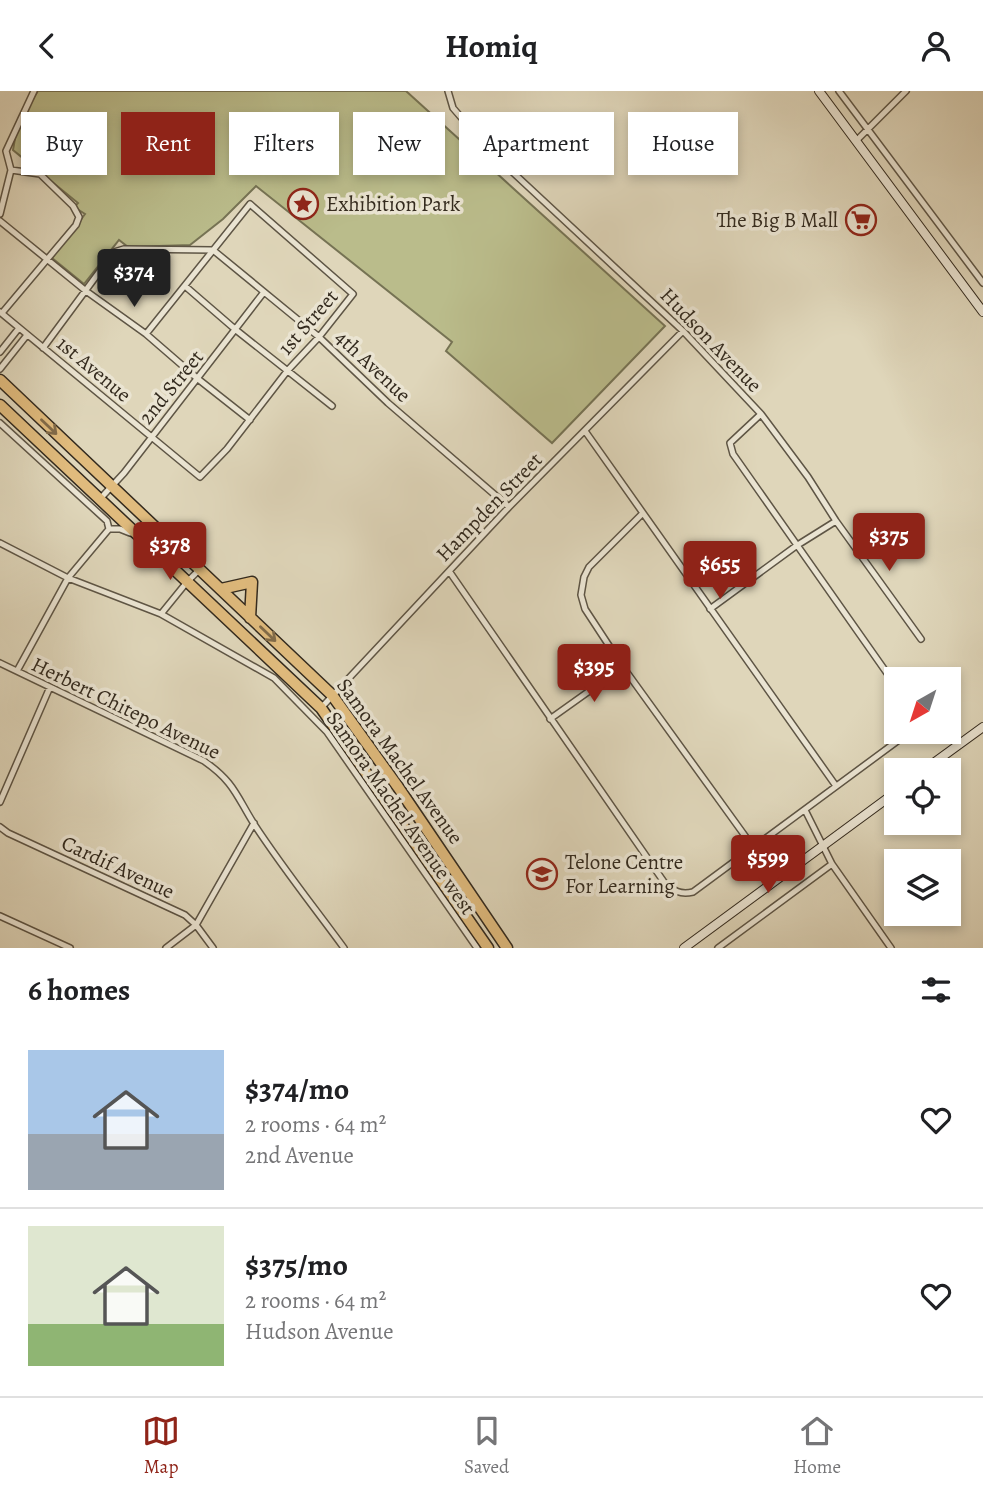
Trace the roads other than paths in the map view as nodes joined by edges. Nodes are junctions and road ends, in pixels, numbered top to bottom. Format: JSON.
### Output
{"nodes":[{"id":1,"x":34,"y":91,"type":"edge"},
{"id":2,"x":448,"y":91,"type":"edge"},
{"id":3,"x":819,"y":91,"type":"edge"},
{"id":4,"x":839,"y":91,"type":"edge"},
{"id":5,"x":906,"y":91,"type":"edge"},
{"id":6,"x":868,"y":129,"type":"junction"},
{"id":7,"x":856,"y":141,"type":"junction"},
{"id":8,"x":0,"y":146,"type":"edge"},
{"id":9,"x":6,"y":151,"type":"junction"},
{"id":10,"x":11,"y":170,"type":"junction"},
{"id":11,"x":0,"y":213,"type":"edge"},
{"id":12,"x":0,"y":222,"type":"edge"},
{"id":13,"x":213,"y":250,"type":"junction"},
{"id":14,"x":48,"y":258,"type":"junction"},
{"id":15,"x":983,"y":283,"type":"edge"},
{"id":16,"x":185,"y":286,"type":"junction"},
{"id":17,"x":86,"y":291,"type":"junction"},
{"id":18,"x":264,"y":292,"type":"junction"},
{"id":19,"x":1,"y":312,"type":"edge"},
{"id":20,"x":983,"y":312,"type":"edge"},
{"id":21,"x":19,"y":328,"type":"junction"},
{"id":22,"x":236,"y":330,"type":"junction"},
{"id":23,"x":683,"y":331,"type":"junction"},
{"id":24,"x":146,"y":334,"type":"junction"},
{"id":25,"x":27,"y":335,"type":"junction"},
{"id":26,"x":319,"y":337,"type":"junction"},
{"id":27,"x":43,"y":348,"type":"junction"},
{"id":28,"x":0,"y":352,"type":"edge"},
{"id":29,"x":0,"y":369,"type":"edge"},
{"id":30,"x":288,"y":370,"type":"junction"},
{"id":31,"x":198,"y":379,"type":"junction"},
{"id":32,"x":0,"y":380,"type":"edge"},
{"id":33,"x":0,"y":405,"type":"edge"},
{"id":34,"x":332,"y":406,"type":"dead end"},
{"id":35,"x":761,"y":414,"type":"junction"},
{"id":36,"x":250,"y":420,"type":"junction"},
{"id":37,"x":0,"y":423,"type":"edge"},
{"id":38,"x":585,"y":431,"type":"junction"},
{"id":39,"x":151,"y":437,"type":"junction"},
{"id":40,"x":200,"y":477,"type":"joint"},
{"id":41,"x":111,"y":487,"type":"junction"},
{"id":42,"x":100,"y":500,"type":"junction"},
{"id":43,"x":509,"y":507,"type":"junction"},
{"id":44,"x":642,"y":514,"type":"junction"},
{"id":45,"x":836,"y":521,"type":"junction"},
{"id":46,"x":109,"y":529,"type":"junction"},
{"id":47,"x":139,"y":537,"type":"junction"},
{"id":48,"x":0,"y":543,"type":"edge"},
{"id":49,"x":796,"y":546,"type":"junction"},
{"id":50,"x":200,"y":569,"type":"junction"},
{"id":51,"x":449,"y":571,"type":"junction"},
{"id":52,"x":68,"y":578,"type":"junction"},
{"id":53,"x":187,"y":582,"type":"junction"},
{"id":54,"x":221,"y":589,"type":"junction"},
{"id":55,"x":710,"y":609,"type":"junction"},
{"id":56,"x":161,"y":614,"type":"junction"},
{"id":57,"x":250,"y":618,"type":"junction"},
{"id":58,"x":921,"y":639,"type":"dead end"},
{"id":59,"x":0,"y":663,"type":"edge"},
{"id":60,"x":623,"y":667,"type":"junction"},
{"id":61,"x":884,"y":669,"type":"edge"},
{"id":62,"x":17,"y":671,"type":"junction"},
{"id":63,"x":50,"y":687,"type":"junction"},
{"id":64,"x":332,"y":695,"type":"junction"},
{"id":65,"x":321,"y":708,"type":"junction"},
{"id":66,"x":551,"y":719,"type":"junction"},
{"id":67,"x":982,"y":730,"type":"edge"},
{"id":68,"x":893,"y":744,"type":"edge"},
{"id":69,"x":941,"y":758,"type":"edge"},
{"id":70,"x":836,"y":786,"type":"junction"},
{"id":71,"x":884,"y":801,"type":"edge"},
{"id":72,"x":0,"y":802,"type":"edge"},
{"id":73,"x":806,"y":810,"type":"junction"},
{"id":74,"x":254,"y":823,"type":"junction"},
{"id":75,"x":0,"y":827,"type":"edge"},
{"id":76,"x":753,"y":847,"type":"junction"},
{"id":77,"x":824,"y":847,"type":"junction"},
{"id":78,"x":832,"y":864,"type":"junction"},
{"id":79,"x":0,"y":916,"type":"edge"},
{"id":80,"x":196,"y":925,"type":"junction"},
{"id":81,"x":889,"y":946,"type":"edge"},
{"id":82,"x":70,"y":948,"type":"edge"},
{"id":83,"x":166,"y":948,"type":"edge"},
{"id":84,"x":213,"y":948,"type":"edge"},
{"id":85,"x":344,"y":948,"type":"edge"},
{"id":86,"x":477,"y":948,"type":"edge"},
{"id":87,"x":488,"y":948,"type":"edge"},
{"id":88,"x":507,"y":948,"type":"edge"},
{"id":89,"x":684,"y":948,"type":"edge"},
{"id":90,"x":718,"y":948,"type":"edge"},
{"id":91,"x":881,"y":948,"type":"edge"}],
"edges":[{"from":1,"to":9,"type":"street"},
{"from":2,"to":23,"type":"street","name":"Hudson Avenue"},
{"from":3,"to":7,"type":"main road"},
{"from":4,"to":6,"type":"street"},
{"from":5,"to":6,"type":"street"},
{"from":6,"to":7,"type":"street"},
{"from":6,"to":15,"type":"street"},
{"from":7,"to":20,"type":"main road"},
{"from":8,"to":9,"type":"street"},
{"from":9,"to":10,"type":"street"},
{"from":10,"to":11,"type":"street"},
{"from":10,"to":14,"type":"street"},
{"from":12,"to":14,"type":"street"},
{"from":13,"to":16,"type":"street"},
{"from":13,"to":17,"type":"street"},
{"from":13,"to":18,"type":"street","name":"4th Avenue"},
{"from":13,"to":26,"type":"street","name":"1st Street"},
{"from":14,"to":17,"type":"street"},
{"from":14,"to":19,"type":"street"},
{"from":16,"to":22,"type":"street"},
{"from":16,"to":24,"type":"street"},
{"from":17,"to":24,"type":"street"},
{"from":17,"to":27,"type":"street"},
{"from":18,"to":22,"type":"street","name":"2nd Street"},
{"from":18,"to":26,"type":"street","name":"4th Avenue"},
{"from":19,"to":21,"type":"street","name":"1st Avenue"},
{"from":21,"to":25,"type":"street","name":"1st Avenue"},
{"from":21,"to":28,"type":"street"},
{"from":22,"to":30,"type":"street"},
{"from":22,"to":31,"type":"street","name":"2nd Street"},
{"from":23,"to":35,"type":"street","name":"Hudson Avenue"},
{"from":23,"to":38,"type":"street","name":"Hampden Street"},
{"from":24,"to":31,"type":"street"},
{"from":25,"to":27,"type":"street","name":"1st Avenue"},
{"from":25,"to":29,"type":"street"},
{"from":26,"to":30,"type":"street","name":"1st Street"},
{"from":26,"to":43,"type":"street","name":"4th Avenue"},
{"from":27,"to":39,"type":"street","name":"1st Avenue"},
{"from":30,"to":34,"type":"street"},
{"from":30,"to":36,"type":"street","name":"1st Street"},
{"from":31,"to":36,"type":"street"},
{"from":31,"to":39,"type":"street","name":"2nd Street"},
{"from":32,"to":41,"type":"highway","name":"Samora Machel Avenue","one_way":true},
{"from":33,"to":42,"type":"highway","name":"Samora Machel Avenue"},
{"from":35,"to":45,"type":"street","name":"Hudson Avenue"},
{"from":35,"to":49,"type":"street"},
{"from":36,"to":40,"type":"street","name":"1st Street"},
{"from":37,"to":46,"type":"street"},
{"from":38,"to":43,"type":"street","name":"Hampden Street"},
{"from":38,"to":44,"type":"street"},
{"from":39,"to":40,"type":"street","name":"1st Avenue"},
{"from":39,"to":41,"type":"street","name":"2nd Street"},
{"from":41,"to":42,"type":"street","name":"2nd Street"},
{"from":41,"to":50,"type":"highway","name":"Samora Machel Avenue"},
{"from":42,"to":47,"type":"highway","name":"Samora Machel Avenue"},
{"from":43,"to":51,"type":"street","name":"Hampden Street"},
{"from":44,"to":55,"type":"street"},
{"from":44,"to":60,"type":"street"},
{"from":45,"to":49,"type":"street"},
{"from":45,"to":58,"type":"street","name":"Hudson Avenue"},
{"from":46,"to":47,"type":"street"},
{"from":46,"to":52,"type":"street"},
{"from":47,"to":53,"type":"highway","name":"Samora Machel Avenue"},
{"from":48,"to":52,"type":"street","name":"Samora Machel Avenue west"},
{"from":49,"to":55,"type":"street"},
{"from":49,"to":61,"type":"street"},
{"from":50,"to":53,"type":"street"},
{"from":50,"to":54,"type":"highway","name":"Samora Machel Avenue"},
{"from":51,"to":64,"type":"street","name":"Hampden Street"},
{"from":51,"to":66,"type":"street"},
{"from":52,"to":56,"type":"street","name":"Samora Machel Avenue west"},
{"from":52,"to":62,"type":"street"},
{"from":53,"to":56,"type":"street"},
{"from":53,"to":65,"type":"highway","name":"Samora Machel Avenue"},
{"from":54,"to":57,"type":"highway","name":"Samora Machel Avenue"},
{"from":54,"to":57,"type":"highway"},
{"from":55,"to":70,"type":"street"},
{"from":56,"to":86,"type":"street","name":"Samora Machel Avenue west"},
{"from":57,"to":64,"type":"highway","name":"Samora Machel Avenue","one_way":true},
{"from":59,"to":62,"type":"street","name":"Herbert Chitepo Avenue"},
{"from":60,"to":66,"type":"street"},
{"from":60,"to":76,"type":"street"},
{"from":62,"to":63,"type":"street","name":"Herbert Chitepo Avenue"},
{"from":63,"to":72,"type":"street"},
{"from":63,"to":74,"type":"street","name":"Herbert Chitepo Avenue"},
{"from":64,"to":65,"type":"street","name":"Hampden Street"},
{"from":64,"to":88,"type":"highway","name":"Samora Machel Avenue"},
{"from":65,"to":87,"type":"highway","name":"Samora Machel Avenue"},
{"from":66,"to":76,"type":"street"},
{"from":67,"to":69,"type":"main road"},
{"from":68,"to":70,"type":"street"},
{"from":70,"to":73,"type":"street"},
{"from":71,"to":77,"type":"main road"},
{"from":73,"to":76,"type":"street"},
{"from":73,"to":77,"type":"street"},
{"from":74,"to":80,"type":"street"},
{"from":74,"to":85,"type":"street","name":"Herbert Chitepo Avenue"},
{"from":75,"to":80,"type":"street","name":"Cardif Avenue"},
{"from":77,"to":78,"type":"street"},
{"from":77,"to":89,"type":"main road"},
{"from":78,"to":81,"type":"street"},
{"from":78,"to":90,"type":"street"},
{"from":79,"to":82,"type":"street"},
{"from":80,"to":83,"type":"street"},
{"from":80,"to":84,"type":"street","name":"Cardif Avenue"},
{"from":81,"to":91,"type":"street"}]}
